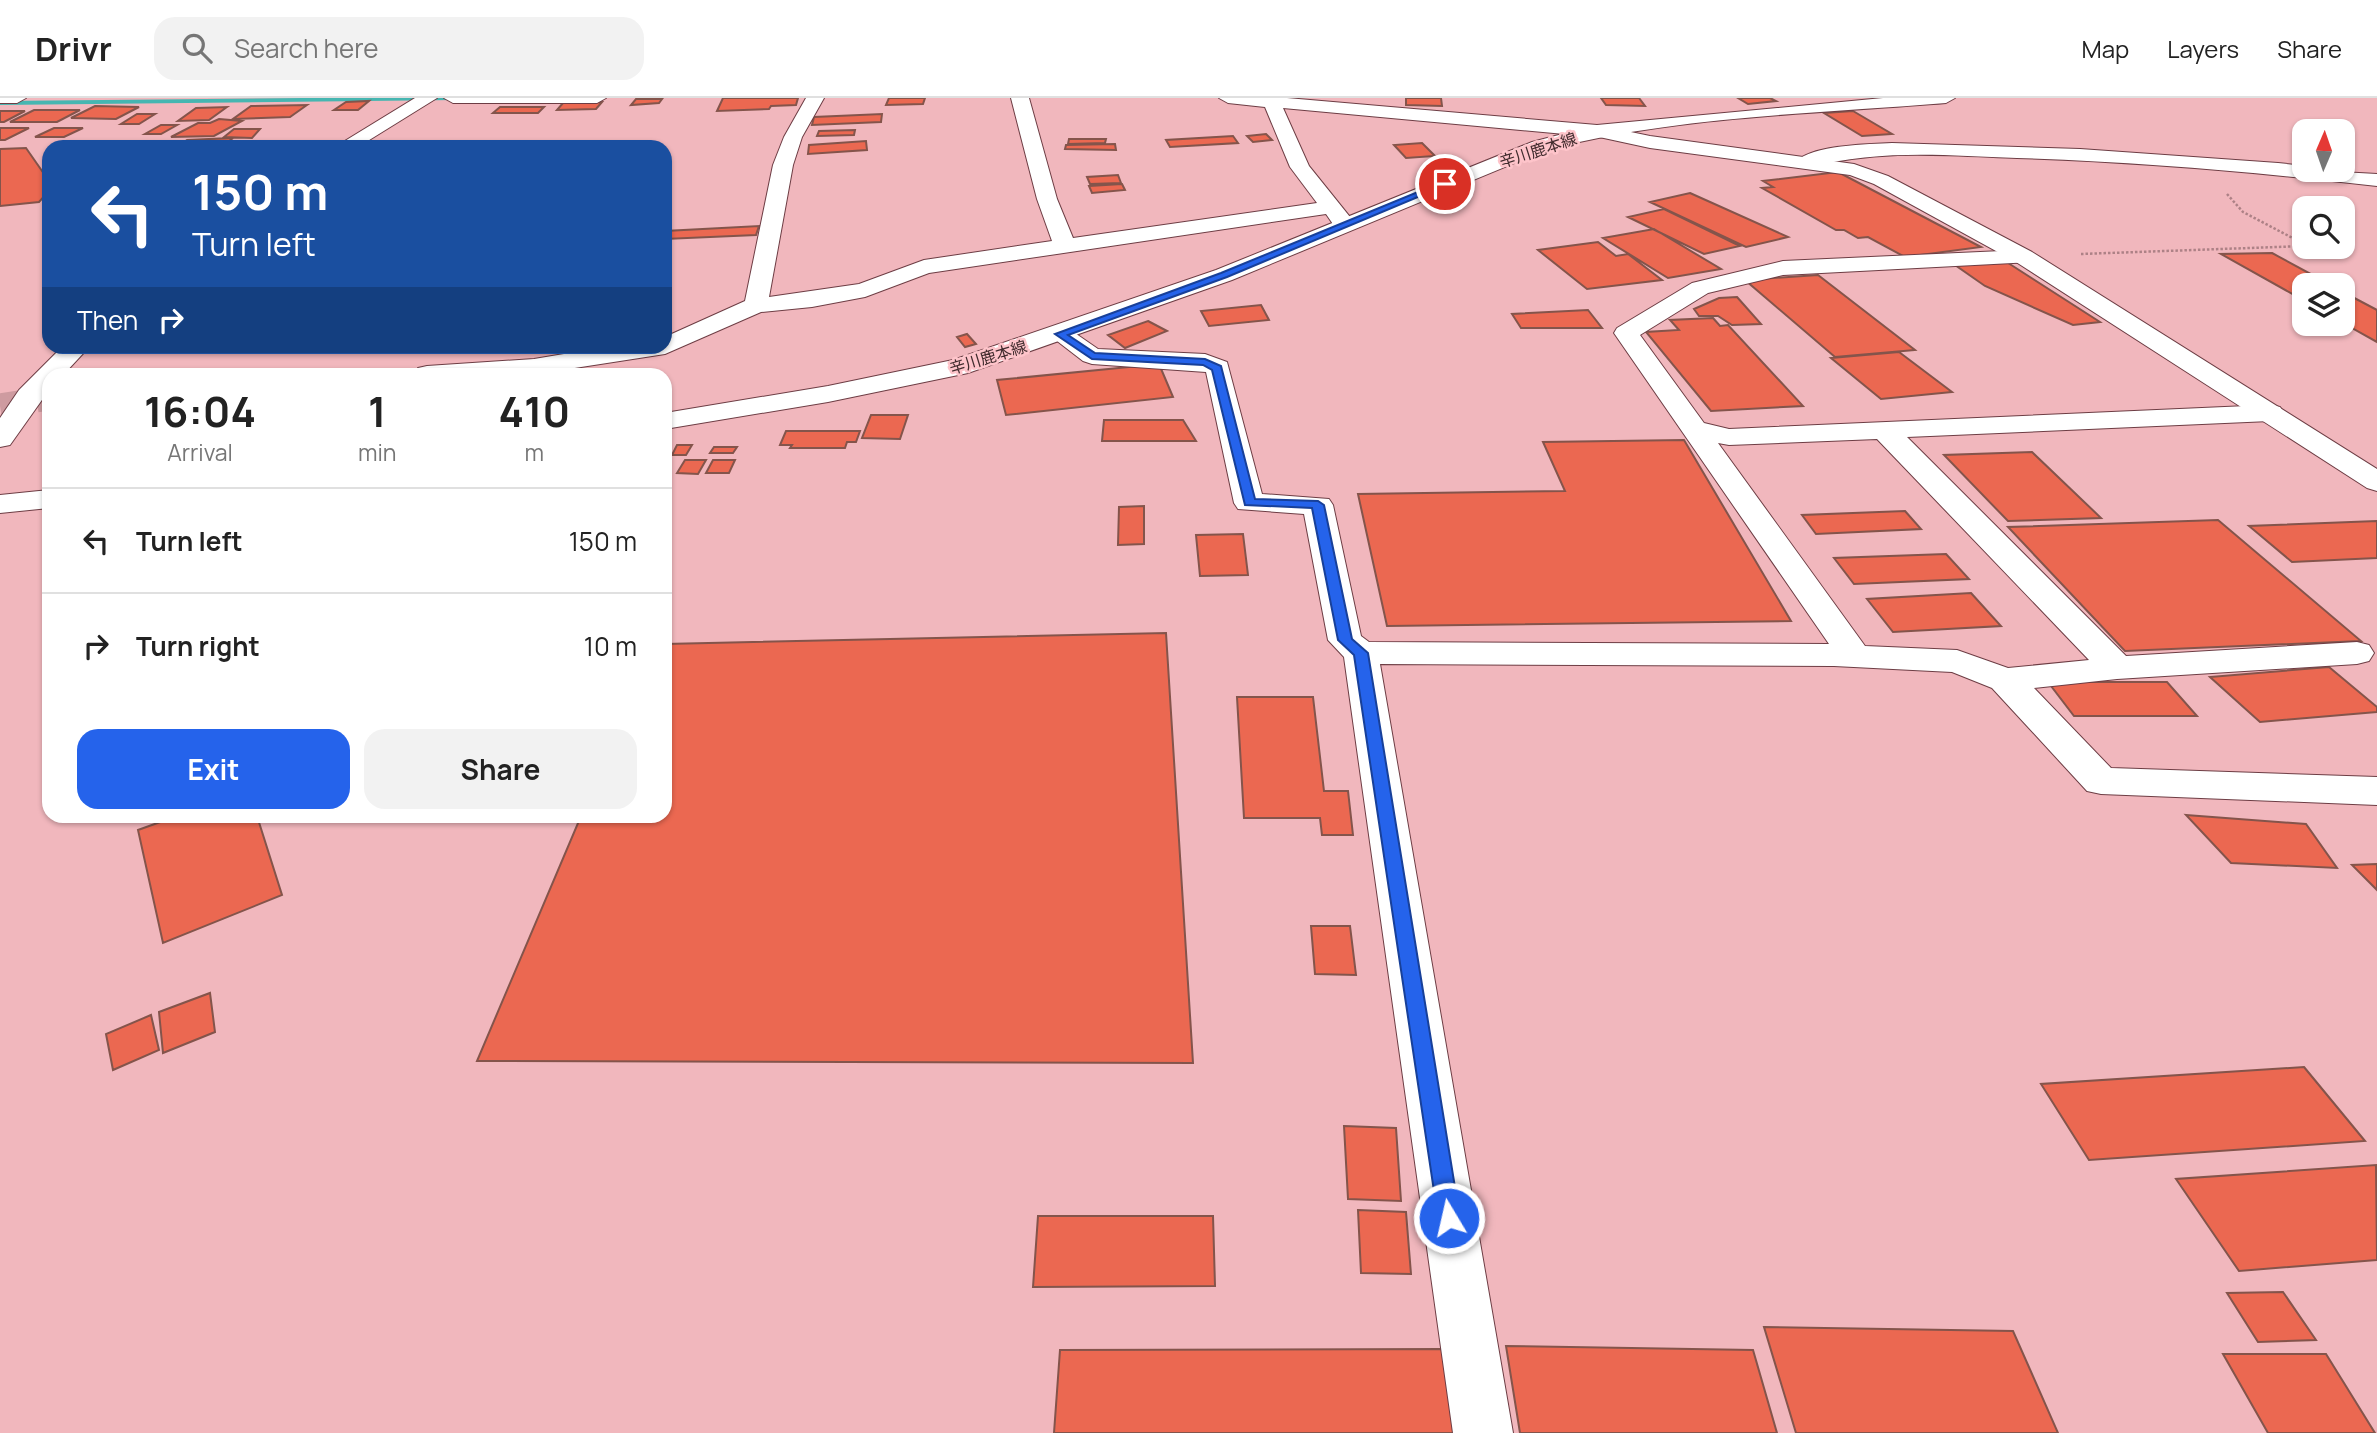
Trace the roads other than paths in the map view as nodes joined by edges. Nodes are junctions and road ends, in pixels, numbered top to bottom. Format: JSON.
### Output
{"nodes":[{"id":1,"x":0,"y":98,"type":"edge"},
{"id":2,"x":17,"y":98,"type":"edge"},
{"id":3,"x":428,"y":98,"type":"edge"},
{"id":4,"x":453,"y":98,"type":"edge"},
{"id":5,"x":597,"y":98,"type":"edge"},
{"id":6,"x":815,"y":98,"type":"edge"},
{"id":7,"x":1020,"y":98,"type":"edge"},
{"id":8,"x":1228,"y":98,"type":"edge"},
{"id":9,"x":1946,"y":98,"type":"edge"},
{"id":10,"x":1272,"y":103,"type":"junction"},
{"id":11,"x":1526,"y":107,"type":"dead end"},
{"id":12,"x":1514,"y":124,"type":"junction"},
{"id":13,"x":1597,"y":131,"type":"junction"},
{"id":14,"x":357,"y":140,"type":"edge"},
{"id":15,"x":1806,"y":162,"type":"junction"},
{"id":16,"x":2377,"y":180,"type":"edge"},
{"id":17,"x":1330,"y":207,"type":"junction"},
{"id":18,"x":1347,"y":226,"type":"junction"},
{"id":19,"x":1065,"y":247,"type":"junction"},
{"id":20,"x":2024,"y":257,"type":"junction"},
{"id":21,"x":756,"y":305,"type":"junction"},
{"id":22,"x":1060,"y":334,"type":"junction"},
{"id":23,"x":672,"y":342,"type":"edge"},
{"id":24,"x":70,"y":354,"type":"edge"},
{"id":25,"x":614,"y":354,"type":"edge"},
{"id":26,"x":56,"y":368,"type":"edge"},
{"id":27,"x":519,"y":368,"type":"edge"},
{"id":28,"x":42,"y":382,"type":"edge"},
{"id":29,"x":2270,"y":413,"type":"junction"},
{"id":30,"x":672,"y":420,"type":"edge"},
{"id":31,"x":1694,"y":429,"type":"junction"},
{"id":32,"x":1884,"y":430,"type":"junction"},
{"id":33,"x":0,"y":439,"type":"edge"},
{"id":34,"x":2377,"y":482,"type":"edge"},
{"id":35,"x":42,"y":500,"type":"edge"},
{"id":36,"x":0,"y":504,"type":"edge"},
{"id":37,"x":1361,"y":653,"type":"junction"},
{"id":38,"x":2357,"y":653,"type":"dead end"},
{"id":39,"x":1855,"y":656,"type":"junction"},
{"id":40,"x":2117,"y":668,"type":"junction"},
{"id":41,"x":2006,"y":680,"type":"junction"},
{"id":42,"x":2377,"y":791,"type":"edge"},
{"id":43,"x":1483,"y":1433,"type":"edge"}],
"edges":[{"from":1,"to":2,"type":"street"},
{"from":3,"to":14,"type":"street"},
{"from":4,"to":5,"type":"street"},
{"from":6,"to":21,"type":"street"},
{"from":7,"to":19,"type":"street"},
{"from":8,"to":10,"type":"street"},
{"from":9,"to":13,"type":"street","name":"辛川鹿本線"},
{"from":10,"to":12,"type":"street"},
{"from":10,"to":17,"type":"street"},
{"from":11,"to":12,"type":"street"},
{"from":12,"to":13,"type":"street"},
{"from":13,"to":15,"type":"street"},
{"from":13,"to":18,"type":"street","name":"辛川鹿本線"},
{"from":15,"to":16,"type":"street"},
{"from":15,"to":20,"type":"street"},
{"from":17,"to":18,"type":"street"},
{"from":17,"to":19,"type":"street"},
{"from":18,"to":22,"type":"street","name":"辛川鹿本線"},
{"from":19,"to":21,"type":"street"},
{"from":20,"to":29,"type":"street"},
{"from":20,"to":31,"type":"street"},
{"from":21,"to":23,"type":"street"},
{"from":22,"to":30,"type":"street","name":"辛川鹿本線"},
{"from":22,"to":37,"type":"street"},
{"from":24,"to":26,"type":"street"},
{"from":25,"to":27,"type":"street"},
{"from":28,"to":33,"type":"street"},
{"from":29,"to":32,"type":"street"},
{"from":29,"to":34,"type":"street"},
{"from":31,"to":32,"type":"street"},
{"from":31,"to":39,"type":"street"},
{"from":32,"to":40,"type":"street"},
{"from":35,"to":36,"type":"street"},
{"from":37,"to":39,"type":"street"},
{"from":37,"to":43,"type":"street"},
{"from":38,"to":40,"type":"street"},
{"from":39,"to":41,"type":"street"},
{"from":40,"to":41,"type":"street"},
{"from":41,"to":42,"type":"street"}]}
